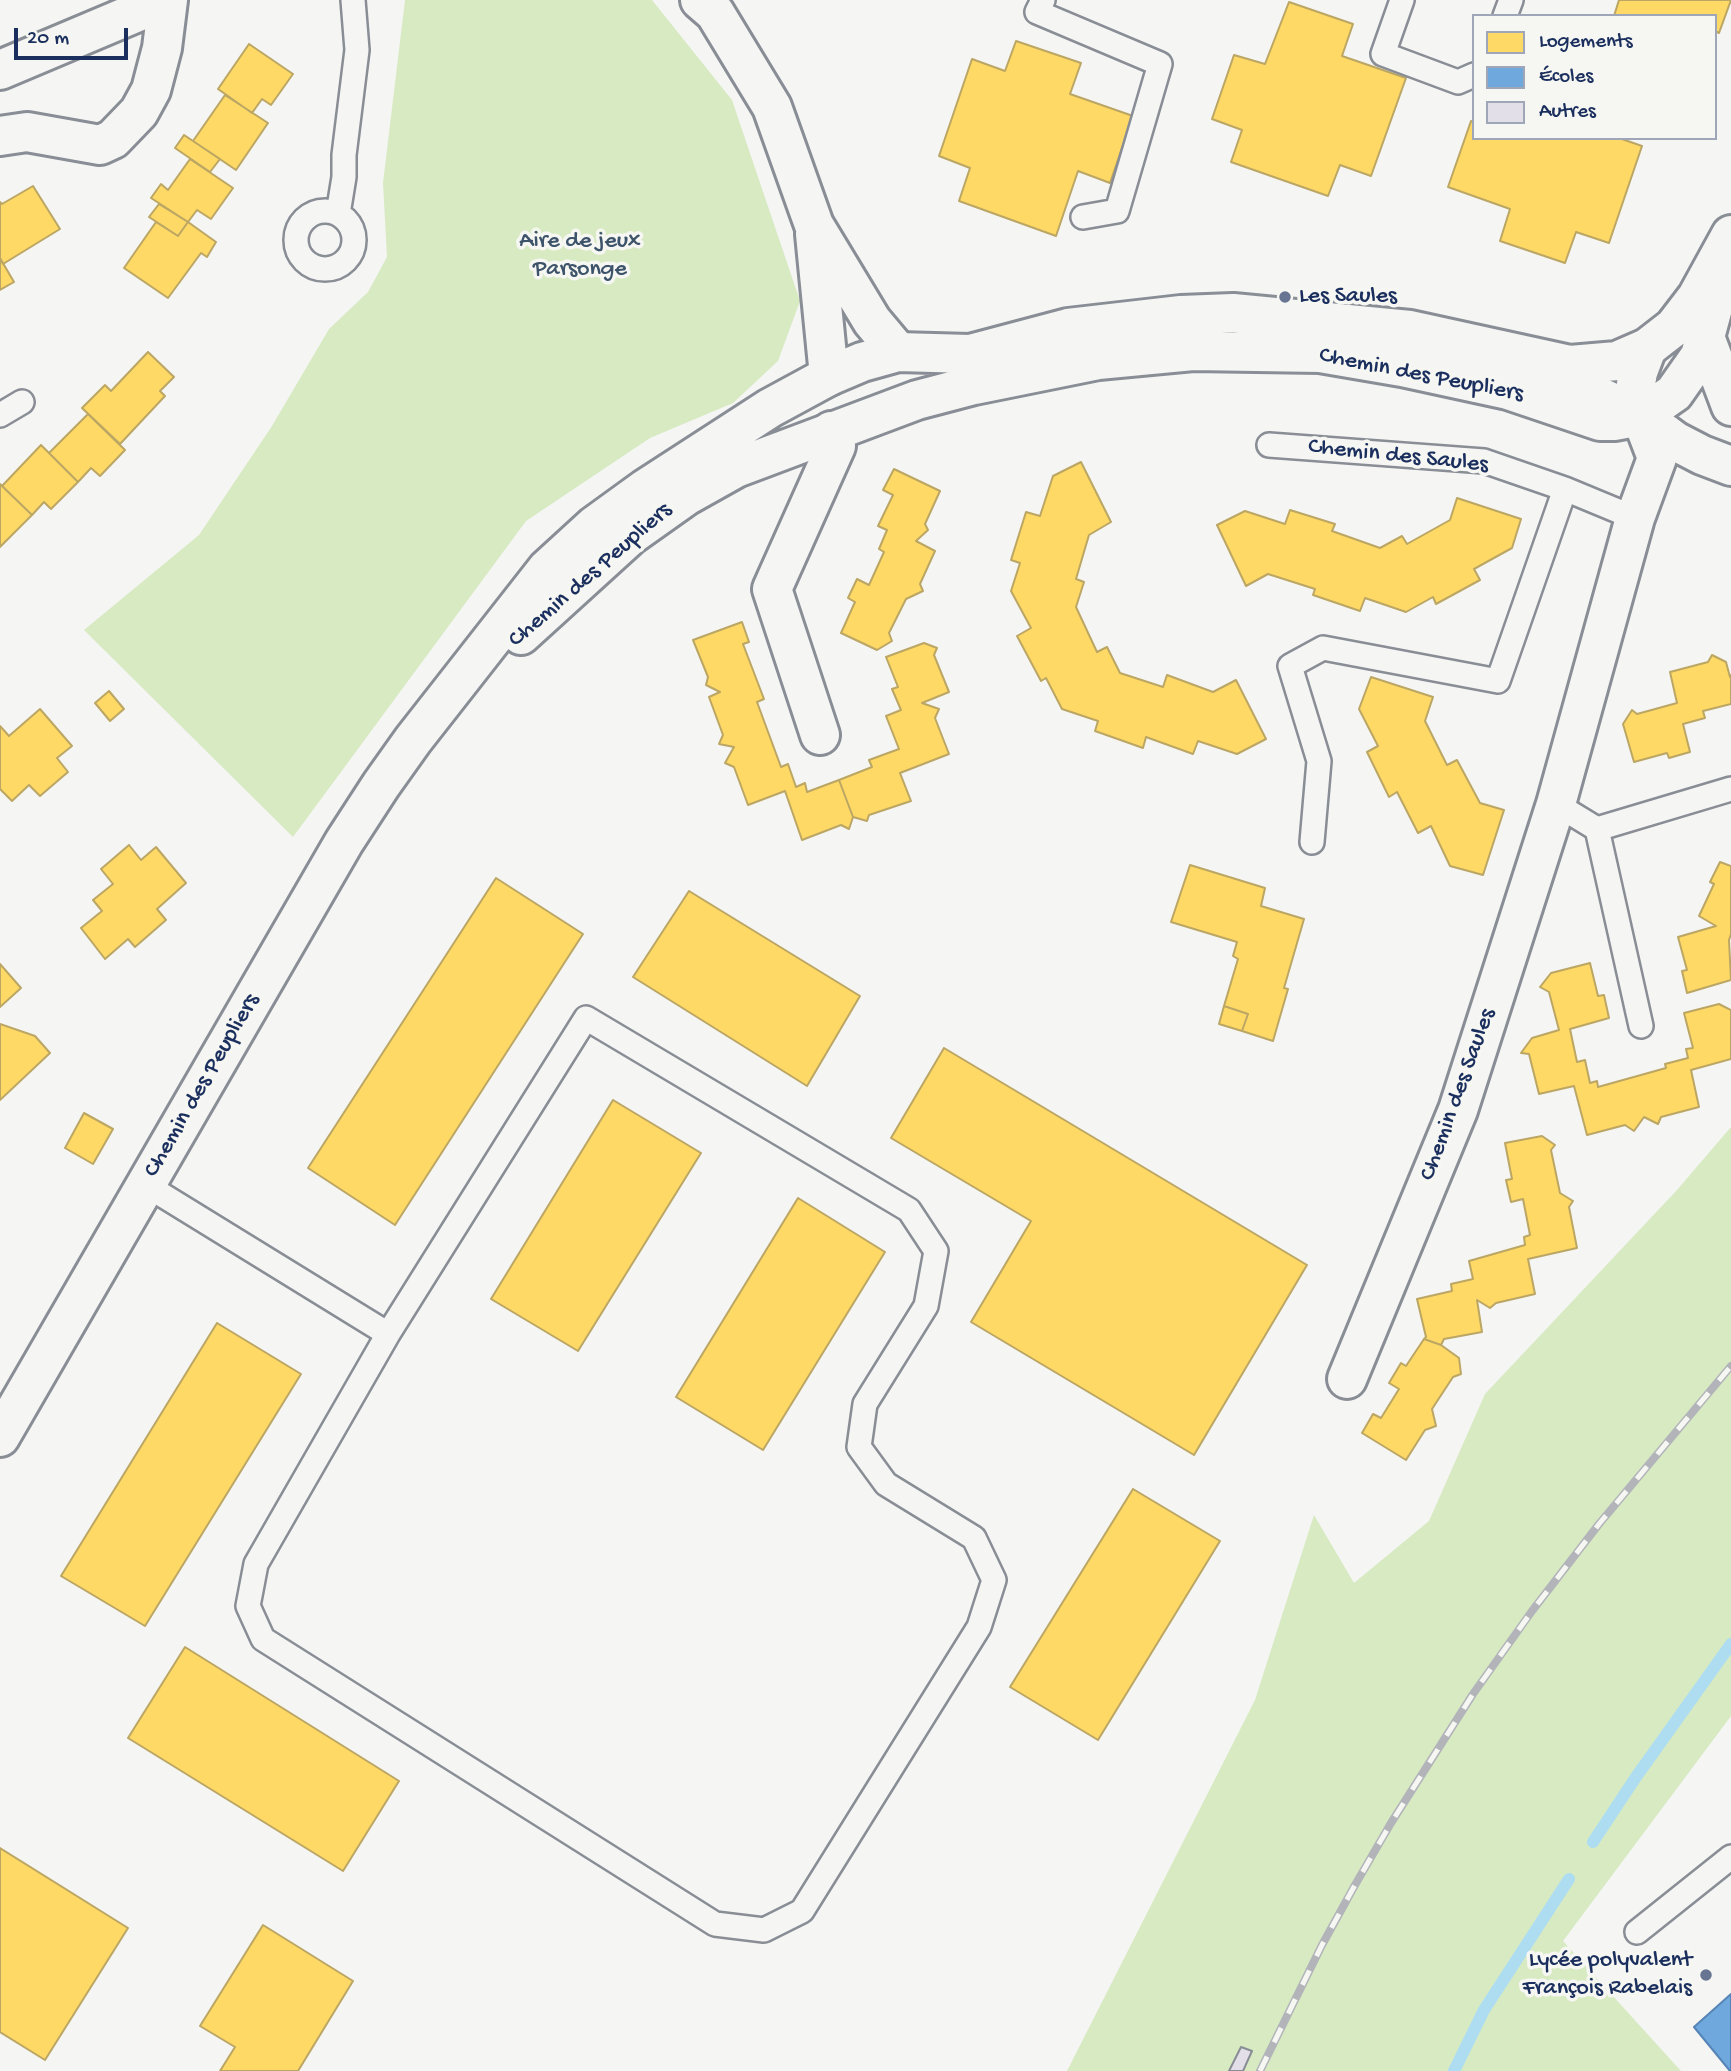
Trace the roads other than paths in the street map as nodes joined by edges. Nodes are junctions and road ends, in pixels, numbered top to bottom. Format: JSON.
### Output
{"nodes":[{"id":1,"x":167,"y":0,"type":"edge"},
{"id":2,"x":353,"y":0,"type":"edge"},
{"id":3,"x":700,"y":0,"type":"edge"},
{"id":4,"x":1043,"y":0,"type":"edge"},
{"id":5,"x":1402,"y":0,"type":"edge"},
{"id":6,"x":0,"y":70,"type":"edge"},
{"id":7,"x":1472,"y":76,"type":"edge"},
{"id":8,"x":0,"y":136,"type":"edge"},
{"id":9,"x":338,"y":214,"type":"dead end"},
{"id":10,"x":1083,"y":217,"type":"dead end"},
{"id":11,"x":814,"y":225,"type":"junction"},
{"id":12,"x":1730,"y":236,"type":"edge"},
{"id":13,"x":1705,"y":337,"type":"junction"},
{"id":14,"x":1444,"y":339,"type":"junction"},
{"id":15,"x":1647,"y":348,"type":"junction"},
{"id":16,"x":898,"y":352,"type":"junction"},
{"id":17,"x":829,"y":376,"type":"junction"},
{"id":18,"x":22,"y":402,"type":"dead end"},
{"id":19,"x":1731,"y":406,"type":"edge"},
{"id":20,"x":0,"y":415,"type":"edge"},
{"id":21,"x":1641,"y":416,"type":"junction"},
{"id":22,"x":871,"y":417,"type":"junction"},
{"id":23,"x":831,"y":431,"type":"junction"},
{"id":24,"x":1269,"y":445,"type":"dead end"},
{"id":25,"x":1731,"y":466,"type":"edge"},
{"id":26,"x":1565,"y":489,"type":"junction"},
{"id":27,"x":1635,"y":518,"type":"junction"},
{"id":28,"x":820,"y":735,"type":"dead end"},
{"id":29,"x":413,"y":740,"type":"junction"},
{"id":30,"x":1731,"y":789,"type":"edge"},
{"id":31,"x":1556,"y":804,"type":"junction"},
{"id":32,"x":1597,"y":828,"type":"junction"},
{"id":33,"x":1312,"y":842,"type":"dead end"},
{"id":34,"x":1641,"y":1026,"type":"dead end"},
{"id":35,"x":146,"y":1185,"type":"junction"},
{"id":36,"x":388,"y":1334,"type":"junction"},
{"id":37,"x":1347,"y":1380,"type":"dead end"},
{"id":38,"x":0,"y":1437,"type":"edge"},
{"id":39,"x":1731,"y":1857,"type":"edge"},
{"id":40,"x":1637,"y":1932,"type":"dead end"}],
"edges":[{"from":1,"to":6,"type":"street"},
{"from":1,"to":8,"type":"street"},
{"from":2,"to":9,"type":"lane"},
{"from":3,"to":11,"type":"street"},
{"from":4,"to":10,"type":"lane"},
{"from":5,"to":7,"type":"lane"},
{"from":11,"to":16,"type":"street"},
{"from":11,"to":17,"type":"street"},
{"from":12,"to":13,"type":"street","name":"Chemin des Peupliers"},
{"from":12,"to":15,"type":"street"},
{"from":13,"to":19,"type":"street"},
{"from":13,"to":21,"type":"street","name":"Chemin des Peupliers"},
{"from":14,"to":15,"type":"street"},
{"from":14,"to":16,"type":"street","name":"Chemin des Peupliers"},
{"from":14,"to":21,"type":"street"},
{"from":15,"to":21,"type":"street","name":"Chemin des Saules"},
{"from":16,"to":17,"type":"street","name":"Chemin des Peupliers"},
{"from":16,"to":22,"type":"street"},
{"from":17,"to":22,"type":"street"},
{"from":17,"to":29,"type":"street","name":"Chemin des Peupliers"},
{"from":18,"to":20,"type":"lane"},
{"from":21,"to":22,"type":"street","name":"Chemin des Peupliers"},
{"from":21,"to":25,"type":"street"},
{"from":21,"to":27,"type":"street","name":"Chemin des Saules"},
{"from":22,"to":23,"type":"street","name":"Chemin des Peupliers"},
{"from":23,"to":28,"type":"street"},
{"from":23,"to":29,"type":"street","name":"Chemin des Peupliers"},
{"from":24,"to":26,"type":"lane","name":"Chemin des Saules"},
{"from":26,"to":27,"type":"lane","name":"Chemin des Saules"},
{"from":26,"to":33,"type":"lane"},
{"from":27,"to":31,"type":"street","name":"Chemin des Saules"},
{"from":29,"to":35,"type":"street","name":"Chemin des Peupliers"},
{"from":30,"to":32,"type":"lane"},
{"from":31,"to":32,"type":"lane"},
{"from":31,"to":37,"type":"street","name":"Chemin des Saules"},
{"from":32,"to":34,"type":"lane"},
{"from":35,"to":36,"type":"lane"},
{"from":35,"to":38,"type":"street","name":"Chemin des Peupliers"},
{"from":36,"to":36,"type":"lane"},
{"from":39,"to":40,"type":"lane"}]}
